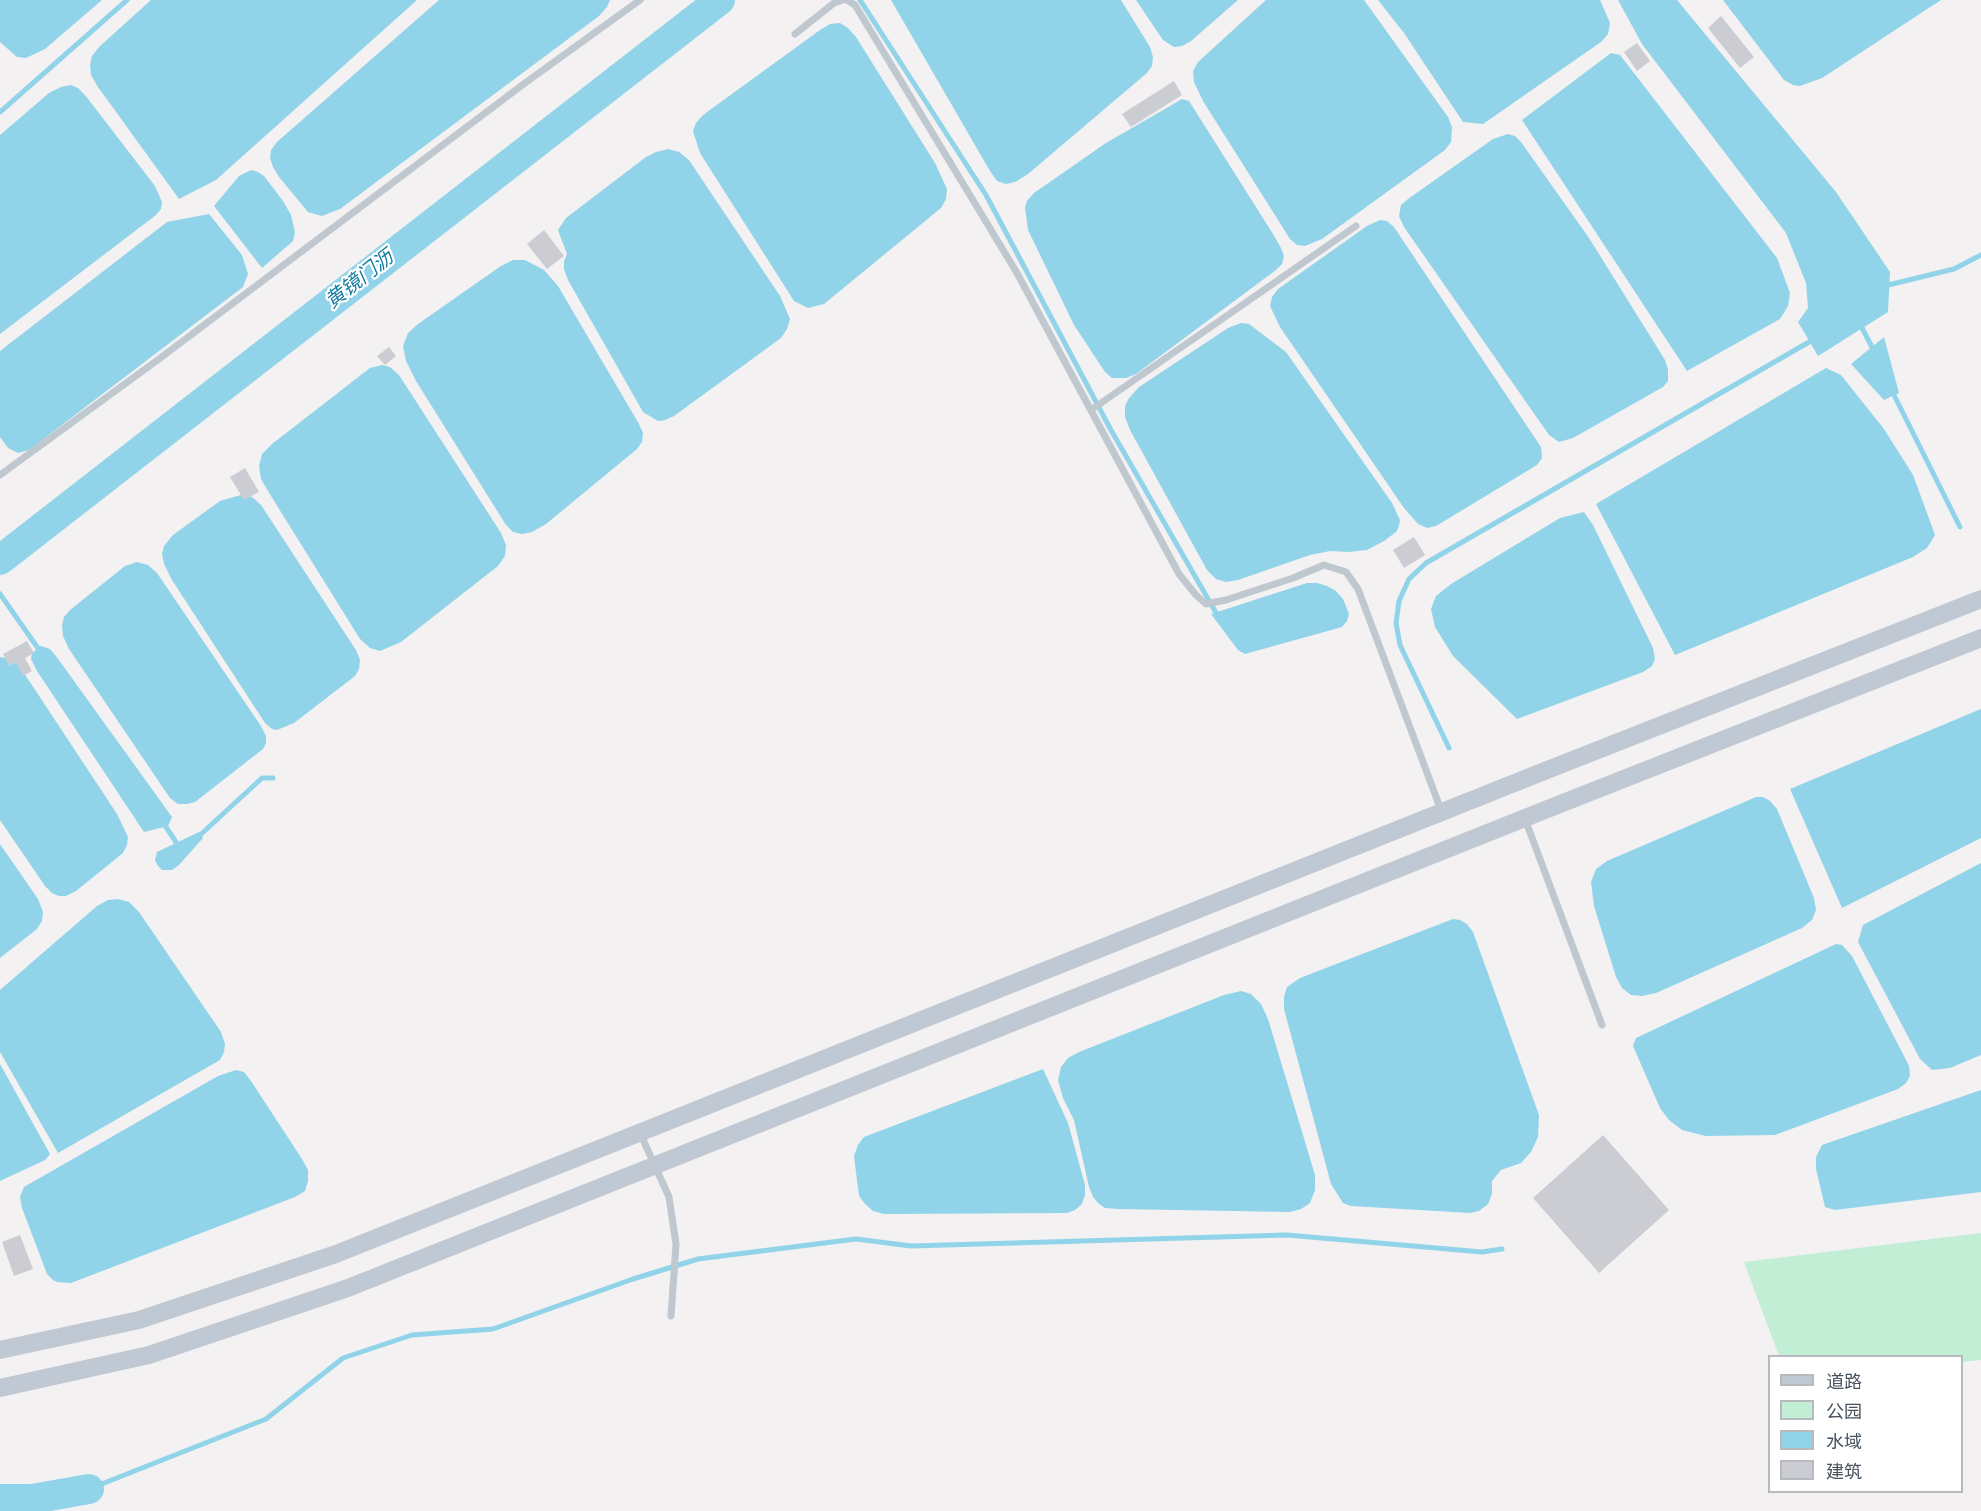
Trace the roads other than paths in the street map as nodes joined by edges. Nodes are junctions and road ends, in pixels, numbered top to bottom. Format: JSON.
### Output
{"nodes":[{"id":1,"x":640,"y":0,"type":"edge"},
{"id":2,"x":845,"y":0,"type":"edge"},
{"id":3,"x":795,"y":34,"type":"dead end"},
{"id":4,"x":1356,"y":226,"type":"dead end"},
{"id":5,"x":1091,"y":410,"type":"junction"},
{"id":6,"x":0,"y":475,"type":"edge"},
{"id":7,"x":1981,"y":599,"type":"edge"},
{"id":8,"x":1981,"y":639,"type":"edge"},
{"id":9,"x":1442,"y":812,"type":"junction"},
{"id":10,"x":1524,"y":818,"type":"junction"},
{"id":11,"x":1602,"y":1024,"type":"dead end"},
{"id":12,"x":640,"y":1132,"type":"junction"},
{"id":13,"x":656,"y":1165,"type":"junction"},
{"id":14,"x":671,"y":1316,"type":"dead end"},
{"id":15,"x":0,"y":1350,"type":"edge"},
{"id":16,"x":0,"y":1388,"type":"edge"}],
"edges":[{"from":1,"to":6,"type":"lane"},
{"from":2,"to":3,"type":"lane"},
{"from":2,"to":5,"type":"lane"},
{"from":4,"to":5,"type":"lane"},
{"from":5,"to":9,"type":"lane"},
{"from":7,"to":9,"type":"main road"},
{"from":8,"to":10,"type":"main road"},
{"from":9,"to":12,"type":"main road"},
{"from":10,"to":11,"type":"lane"},
{"from":10,"to":13,"type":"main road"},
{"from":12,"to":13,"type":"lane"},
{"from":12,"to":15,"type":"main road"},
{"from":13,"to":14,"type":"lane"},
{"from":13,"to":16,"type":"main road"}]}
